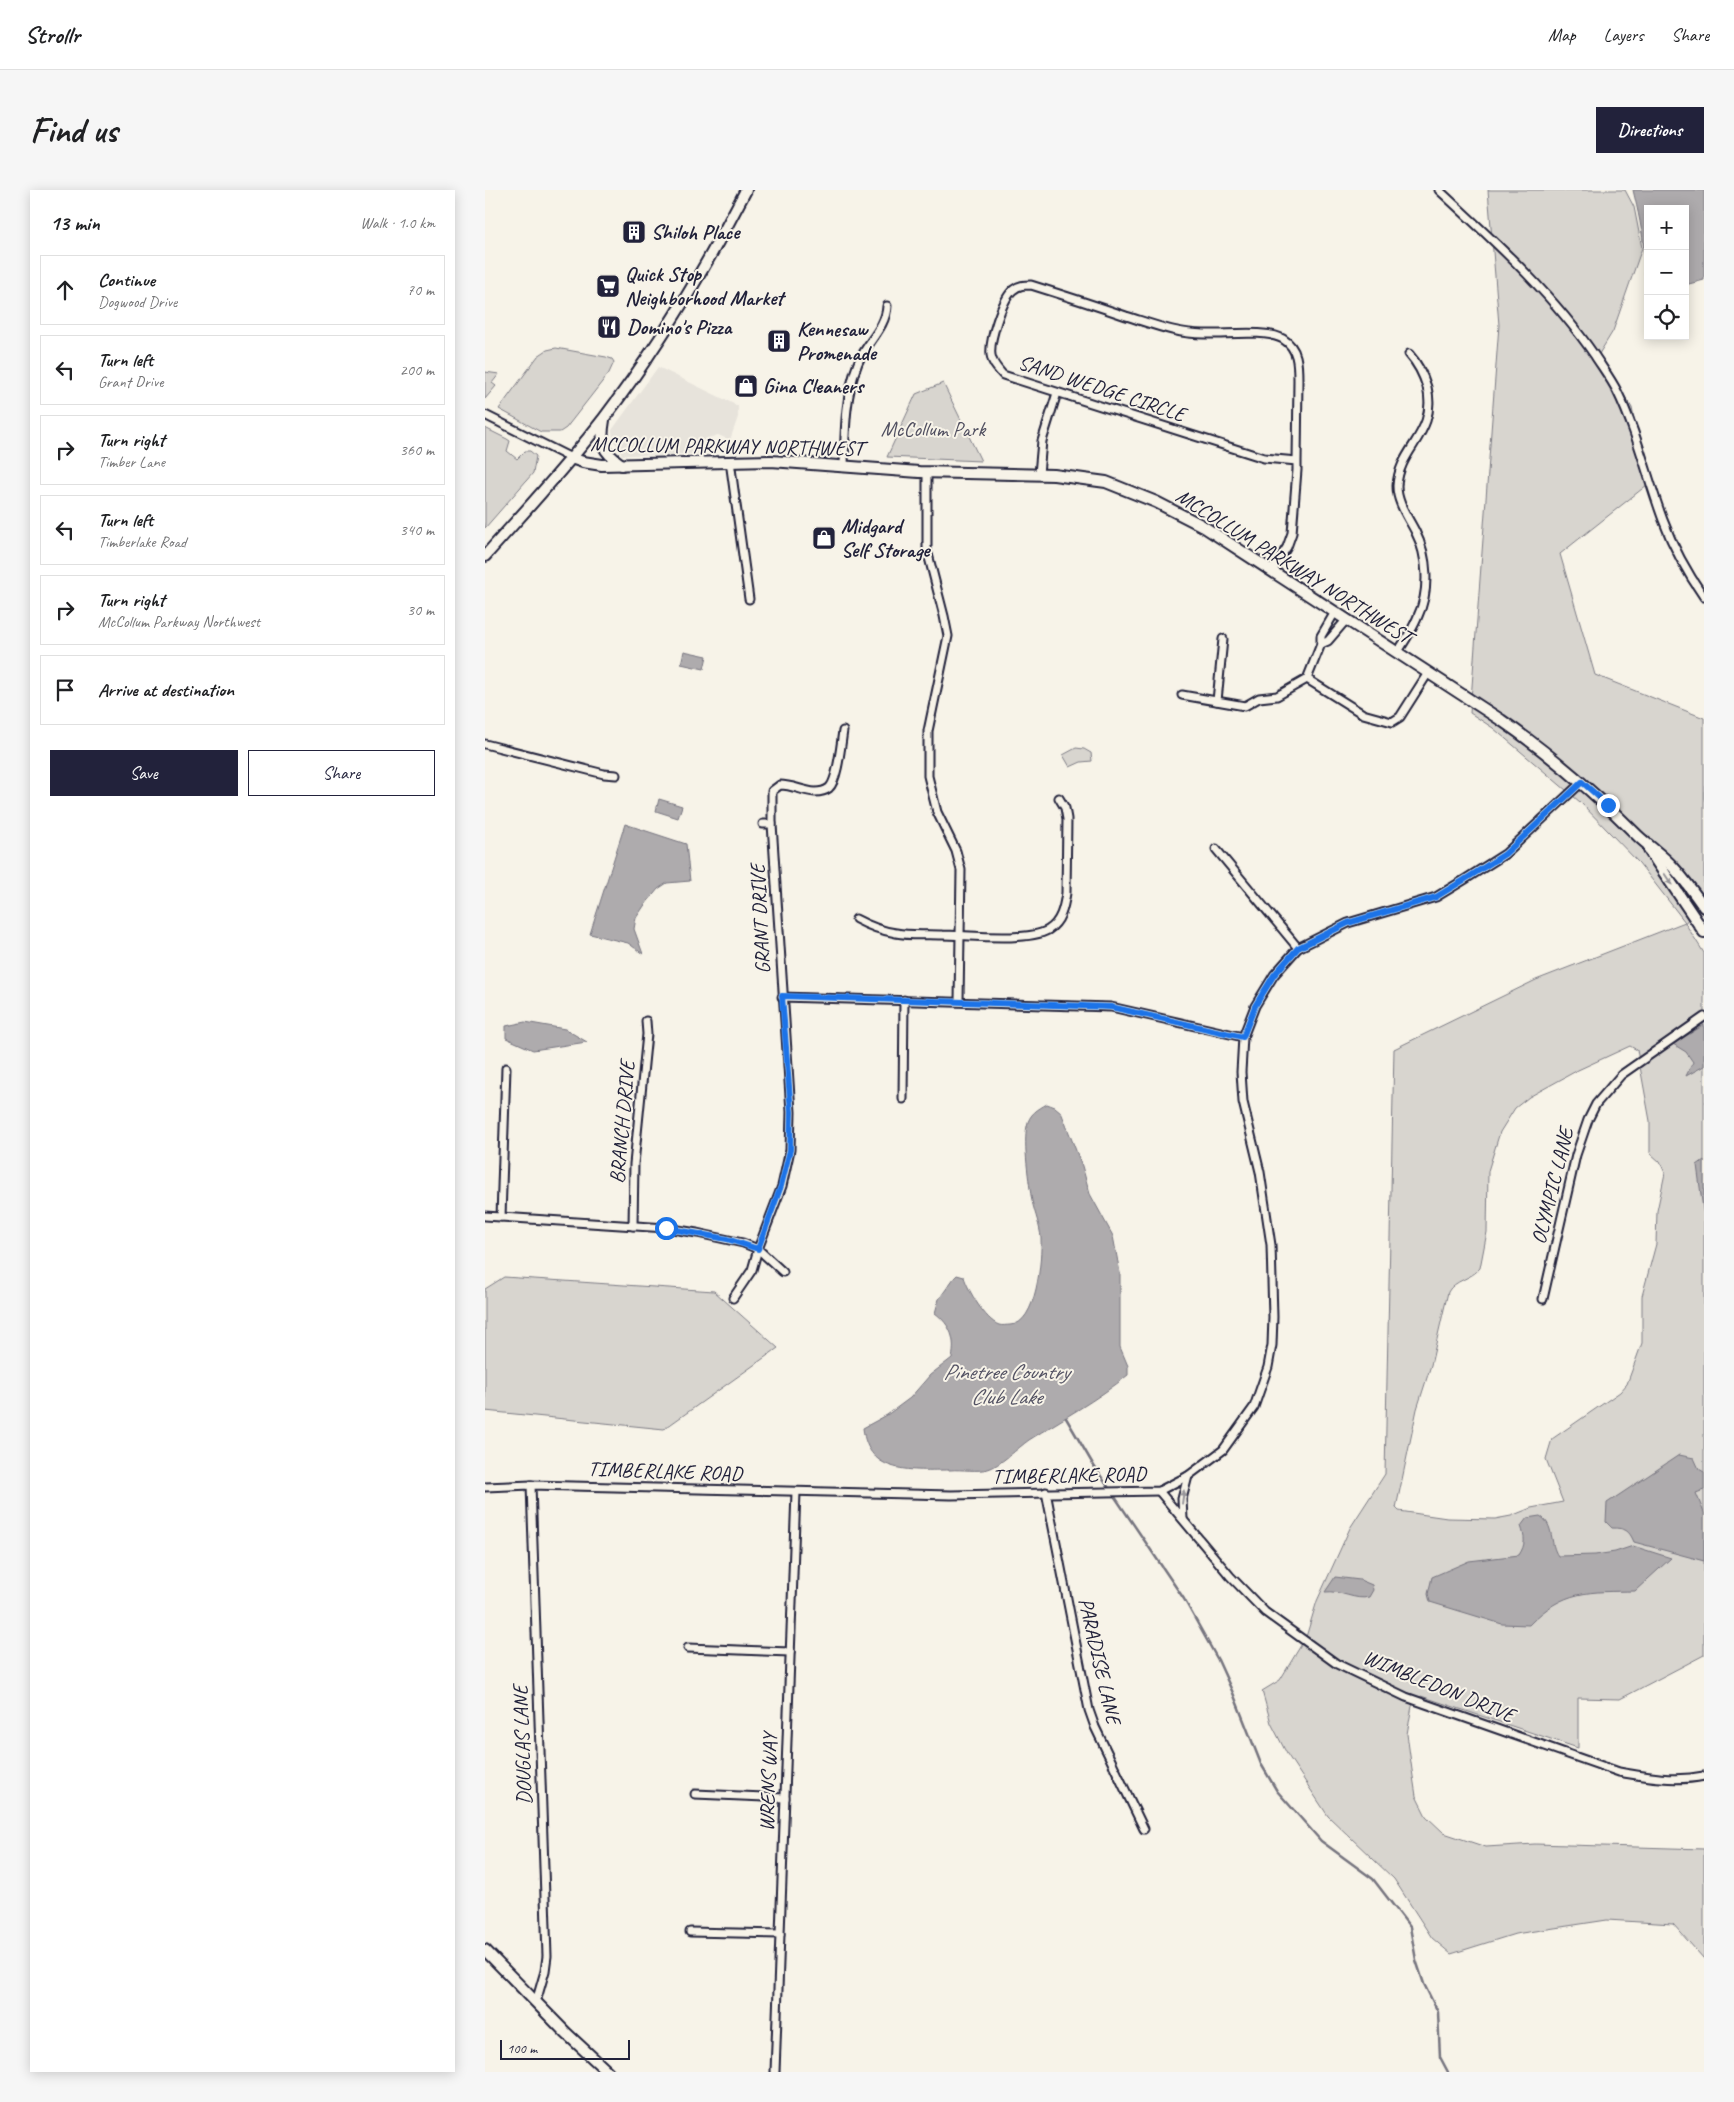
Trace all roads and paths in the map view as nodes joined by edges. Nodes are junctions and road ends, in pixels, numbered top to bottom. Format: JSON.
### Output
{"nodes":[{"id":1,"x":746,"y":190,"type":"edge"},
{"id":2,"x":1439,"y":190,"type":"edge"},
{"id":3,"x":887,"y":306,"type":"dead end"},
{"id":4,"x":1409,"y":354,"type":"dead end"},
{"id":5,"x":1057,"y":393,"type":"junction"},
{"id":6,"x":485,"y":415,"type":"edge"},
{"id":7,"x":604,"y":418,"type":"junction"},
{"id":8,"x":571,"y":458,"type":"junction"},
{"id":9,"x":730,"y":461,"type":"junction"},
{"id":10,"x":1297,"y":461,"type":"junction"},
{"id":11,"x":622,"y":465,"type":"junction"},
{"id":12,"x":844,"y":466,"type":"junction"},
{"id":13,"x":927,"y":472,"type":"junction"},
{"id":14,"x":1039,"y":474,"type":"junction"},
{"id":15,"x":485,"y":556,"type":"edge"},
{"id":16,"x":1273,"y":571,"type":"junction"},
{"id":17,"x":1704,"y":597,"type":"edge"},
{"id":18,"x":749,"y":599,"type":"dead end"},
{"id":19,"x":1335,"y":612,"type":"junction"},
{"id":20,"x":1347,"y":619,"type":"junction"},
{"id":21,"x":1223,"y":639,"type":"dead end"},
{"id":22,"x":1321,"y":644,"type":"junction"},
{"id":23,"x":1397,"y":652,"type":"junction"},
{"id":24,"x":1429,"y":673,"type":"junction"},
{"id":25,"x":1307,"y":679,"type":"junction"},
{"id":26,"x":1182,"y":696,"type":"dead end"},
{"id":27,"x":1217,"y":701,"type":"junction"},
{"id":28,"x":843,"y":731,"type":"dead end"},
{"id":29,"x":485,"y":744,"type":"edge"},
{"id":30,"x":616,"y":775,"type":"dead end"},
{"id":31,"x":1582,"y":782,"type":"junction"},
{"id":32,"x":1059,"y":798,"type":"dead end"},
{"id":33,"x":763,"y":824,"type":"dead end"},
{"id":34,"x":772,"y":824,"type":"junction"},
{"id":35,"x":1641,"y":839,"type":"junction"},
{"id":36,"x":1216,"y":849,"type":"dead end"},
{"id":37,"x":1704,"y":907,"type":"edge"},
{"id":38,"x":1704,"y":911,"type":"edge"},
{"id":39,"x":1694,"y":918,"type":"junction"},
{"id":40,"x":857,"y":919,"type":"dead end"},
{"id":41,"x":1704,"y":932,"type":"edge"},
{"id":42,"x":961,"y":935,"type":"junction"},
{"id":43,"x":1298,"y":948,"type":"junction"},
{"id":44,"x":782,"y":996,"type":"junction"},
{"id":45,"x":904,"y":1000,"type":"junction"},
{"id":46,"x":959,"y":1002,"type":"junction"},
{"id":47,"x":1704,"y":1017,"type":"edge"},
{"id":48,"x":646,"y":1021,"type":"dead end"},
{"id":49,"x":1243,"y":1037,"type":"junction"},
{"id":50,"x":506,"y":1068,"type":"dead end"},
{"id":51,"x":903,"y":1099,"type":"dead end"},
{"id":52,"x":485,"y":1216,"type":"edge"},
{"id":53,"x":501,"y":1218,"type":"junction"},
{"id":54,"x":633,"y":1226,"type":"junction"},
{"id":55,"x":758,"y":1249,"type":"junction"},
{"id":56,"x":783,"y":1272,"type":"dead end"},
{"id":57,"x":733,"y":1298,"type":"dead end"},
{"id":58,"x":1543,"y":1299,"type":"dead end"},
{"id":59,"x":1188,"y":1476,"type":"junction"},
{"id":60,"x":531,"y":1485,"type":"junction"},
{"id":61,"x":485,"y":1486,"type":"edge"},
{"id":62,"x":1159,"y":1491,"type":"junction"},
{"id":63,"x":795,"y":1492,"type":"junction"},
{"id":64,"x":1046,"y":1492,"type":"junction"},
{"id":65,"x":1183,"y":1519,"type":"junction"},
{"id":66,"x":688,"y":1648,"type":"dead end"},
{"id":67,"x":790,"y":1652,"type":"junction"},
{"id":68,"x":1704,"y":1776,"type":"edge"},
{"id":69,"x":695,"y":1794,"type":"dead end"},
{"id":70,"x":785,"y":1798,"type":"junction"},
{"id":71,"x":1144,"y":1829,"type":"dead end"},
{"id":72,"x":690,"y":1932,"type":"dead end"},
{"id":73,"x":780,"y":1934,"type":"junction"},
{"id":74,"x":485,"y":1950,"type":"edge"},
{"id":75,"x":536,"y":2002,"type":"junction"},
{"id":76,"x":608,"y":2072,"type":"edge"},
{"id":77,"x":775,"y":2072,"type":"edge"}],
"edges":[{"from":1,"to":7,"type":"street"},
{"from":2,"to":17,"type":"street"},
{"from":3,"to":12,"type":"street"},
{"from":4,"to":23,"type":"street"},
{"from":5,"to":10,"type":"street","name":"SAND WEDGE CIRCLE"},
{"from":5,"to":10,"type":"street","name":"SAND WEDGE CIRCLE"},
{"from":5,"to":14,"type":"street"},
{"from":6,"to":8,"type":"street"},
{"from":7,"to":8,"type":"street"},
{"from":7,"to":11,"type":"street"},
{"from":8,"to":11,"type":"street","name":"MCCOLLUM PARKWAY NORTHWEST"},
{"from":8,"to":15,"type":"street"},
{"from":9,"to":11,"type":"street","name":"MCCOLLUM PARKWAY NORTHWEST"},
{"from":9,"to":12,"type":"street","name":"MCCOLLUM PARKWAY NORTHWEST"},
{"from":9,"to":18,"type":"street"},
{"from":10,"to":16,"type":"street","name":"SAND WEDGE CIRCLE"},
{"from":12,"to":13,"type":"street","name":"MCCOLLUM PARKWAY NORTHWEST"},
{"from":13,"to":14,"type":"street","name":"MCCOLLUM PARKWAY NORTHWEST"},
{"from":13,"to":42,"type":"street"},
{"from":14,"to":16,"type":"street","name":"MCCOLLUM PARKWAY NORTHWEST"},
{"from":16,"to":19,"type":"street","name":"MCCOLLUM PARKWAY NORTHWEST"},
{"from":19,"to":20,"type":"street","name":"MCCOLLUM PARKWAY NORTHWEST"},
{"from":19,"to":22,"type":"street"},
{"from":20,"to":22,"type":"street"},
{"from":20,"to":23,"type":"street","name":"MCCOLLUM PARKWAY NORTHWEST"},
{"from":21,"to":27,"type":"street"},
{"from":22,"to":25,"type":"street"},
{"from":23,"to":24,"type":"street","name":"MCCOLLUM PARKWAY NORTHWEST"},
{"from":24,"to":25,"type":"street"},
{"from":24,"to":31,"type":"street","name":"MCCOLLUM PARKWAY NORTHWEST"},
{"from":25,"to":27,"type":"street"},
{"from":26,"to":27,"type":"street"},
{"from":28,"to":34,"type":"street","name":"GRANT DRIVE"},
{"from":29,"to":30,"type":"street"},
{"from":31,"to":35,"type":"street","name":"MCCOLLUM PARKWAY NORTHWEST"},
{"from":31,"to":43,"type":"street","name":"TIMBERLAKE ROAD"},
{"from":32,"to":42,"type":"street"},
{"from":33,"to":34,"type":"street"},
{"from":34,"to":44,"type":"street","name":"GRANT DRIVE"},
{"from":35,"to":37,"type":"street","name":"MCCOLLUM PARKWAY NORTHWEST"},
{"from":35,"to":39,"type":"street","name":"MCCOLLUM PARKWAY NORTHWEST","one_way":true},
{"from":36,"to":43,"type":"street"},
{"from":38,"to":39,"type":"street"},
{"from":39,"to":41,"type":"street","name":"MCCOLLUM PARKWAY NORTHWEST"},
{"from":40,"to":42,"type":"street"},
{"from":42,"to":46,"type":"street"},
{"from":43,"to":49,"type":"street","name":"TIMBERLAKE ROAD"},
{"from":44,"to":45,"type":"street"},
{"from":44,"to":55,"type":"street","name":"GRANT DRIVE"},
{"from":45,"to":46,"type":"street"},
{"from":45,"to":51,"type":"street"},
{"from":46,"to":49,"type":"street"},
{"from":47,"to":58,"type":"street","name":"OLYMPIC LANE"},
{"from":48,"to":54,"type":"street","name":"BRANCH DRIVE"},
{"from":49,"to":59,"type":"street","name":"TIMBERLAKE ROAD"},
{"from":50,"to":53,"type":"street"},
{"from":52,"to":53,"type":"street"},
{"from":53,"to":54,"type":"street"},
{"from":54,"to":55,"type":"street"},
{"from":55,"to":56,"type":"street"},
{"from":55,"to":57,"type":"street","name":"GRANT DRIVE"},
{"from":59,"to":62,"type":"street","name":"TIMBERLAKE ROAD"},
{"from":65,"to":59,"type":"street","one_way":true},
{"from":60,"to":61,"type":"street","name":"TIMBERLAKE ROAD"},
{"from":60,"to":63,"type":"street","name":"TIMBERLAKE ROAD"},
{"from":60,"to":75,"type":"street","name":"DOUGLAS LANE"},
{"from":62,"to":64,"type":"street","name":"TIMBERLAKE ROAD"},
{"from":62,"to":65,"type":"street","name":"WIMBLEDON DRIVE"},
{"from":63,"to":64,"type":"street","name":"TIMBERLAKE ROAD"},
{"from":63,"to":67,"type":"street","name":"WRENS WAY"},
{"from":64,"to":71,"type":"street","name":"PARADISE LANE"},
{"from":65,"to":68,"type":"street","name":"WIMBLEDON DRIVE"},
{"from":66,"to":67,"type":"street"},
{"from":67,"to":70,"type":"street","name":"WRENS WAY"},
{"from":69,"to":70,"type":"street"},
{"from":70,"to":73,"type":"street","name":"WRENS WAY"},
{"from":72,"to":73,"type":"street"},
{"from":73,"to":77,"type":"street","name":"WRENS WAY"},
{"from":74,"to":75,"type":"street"},
{"from":75,"to":76,"type":"street"}]}
